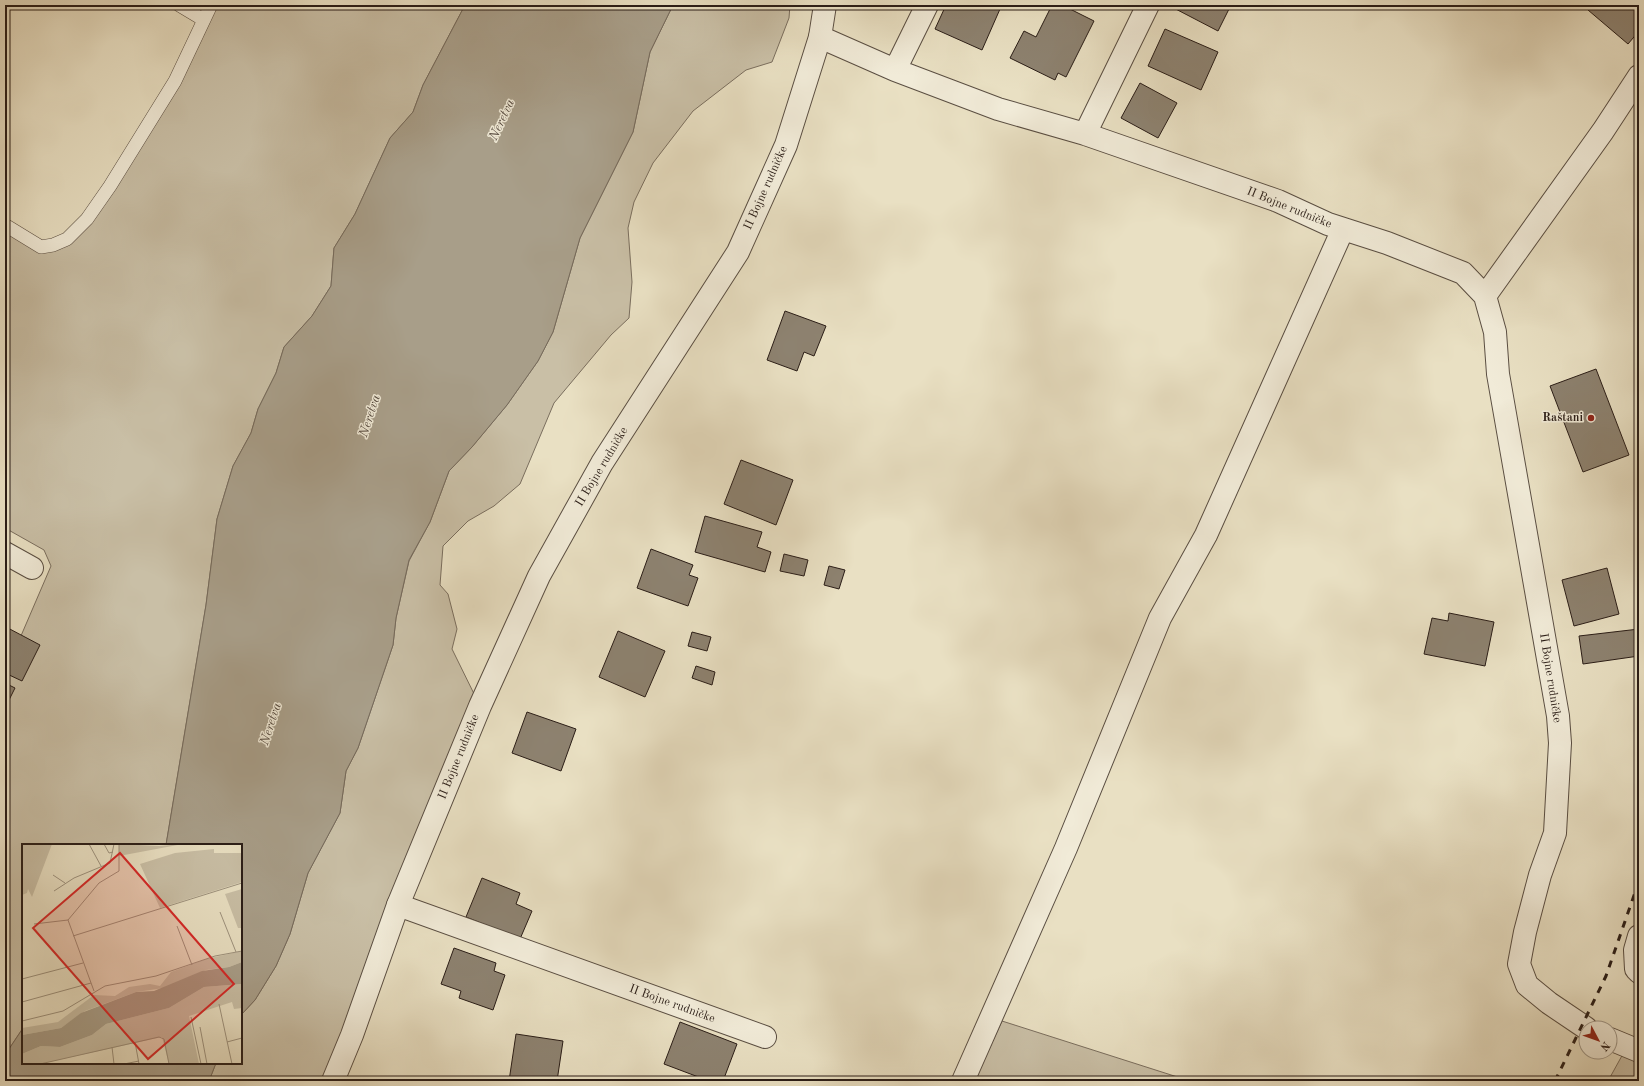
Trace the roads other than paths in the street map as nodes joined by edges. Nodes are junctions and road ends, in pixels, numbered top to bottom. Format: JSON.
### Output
{"nodes":[{"id":1,"x":179,"y":5,"type":"edge"},
{"id":2,"x":211,"y":5,"type":"edge"},
{"id":3,"x":825,"y":5,"type":"edge"},
{"id":4,"x":927,"y":5,"type":"edge"},
{"id":5,"x":1148,"y":5,"type":"edge"},
{"id":6,"x":204,"y":20,"type":"junction"},
{"id":7,"x":820,"y":37,"type":"junction"},
{"id":8,"x":895,"y":70,"type":"junction"},
{"id":9,"x":1639,"y":76,"type":"edge"},
{"id":10,"x":1085,"y":134,"type":"junction"},
{"id":11,"x":5,"y":225,"type":"edge"},
{"id":12,"x":1343,"y":230,"type":"junction"},
{"id":13,"x":1485,"y":296,"type":"junction"},
{"id":14,"x":5,"y":553,"type":"edge"},
{"id":15,"x":32,"y":568,"type":"dead end"},
{"id":16,"x":398,"y":905,"type":"junction"},
{"id":17,"x":1639,"y":936,"type":"edge"},
{"id":18,"x":1639,"y":972,"type":"edge"},
{"id":19,"x":1578,"y":1023,"type":"edge"},
{"id":20,"x":765,"y":1037,"type":"dead end"},
{"id":21,"x":1618,"y":1042,"type":"edge"},
{"id":22,"x":1639,"y":1051,"type":"edge"},
{"id":23,"x":333,"y":1081,"type":"edge"},
{"id":24,"x":963,"y":1081,"type":"edge"}],
"edges":[{"from":1,"to":6,"type":"lane"},
{"from":2,"to":6,"type":"lane"},
{"from":3,"to":7,"type":"street","name":"II Bojne rudničke"},
{"from":4,"to":8,"type":"street"},
{"from":5,"to":10,"type":"street"},
{"from":6,"to":11,"type":"lane"},
{"from":7,"to":8,"type":"street","name":"II Bojne rudničke"},
{"from":7,"to":16,"type":"street","name":"II Bojne rudničke"},
{"from":8,"to":10,"type":"street","name":"II Bojne rudničke"},
{"from":9,"to":13,"type":"street"},
{"from":10,"to":12,"type":"street","name":"II Bojne rudničke"},
{"from":12,"to":13,"type":"street","name":"II Bojne rudničke"},
{"from":12,"to":24,"type":"street"},
{"from":13,"to":19,"type":"street","name":"II Bojne rudničke"},
{"from":14,"to":15,"type":"street"},
{"from":16,"to":20,"type":"street","name":"II Bojne rudničke"},
{"from":16,"to":23,"type":"street","name":"II Bojne rudničke"},
{"from":17,"to":18,"type":"street"},
{"from":21,"to":22,"type":"street"}]}
